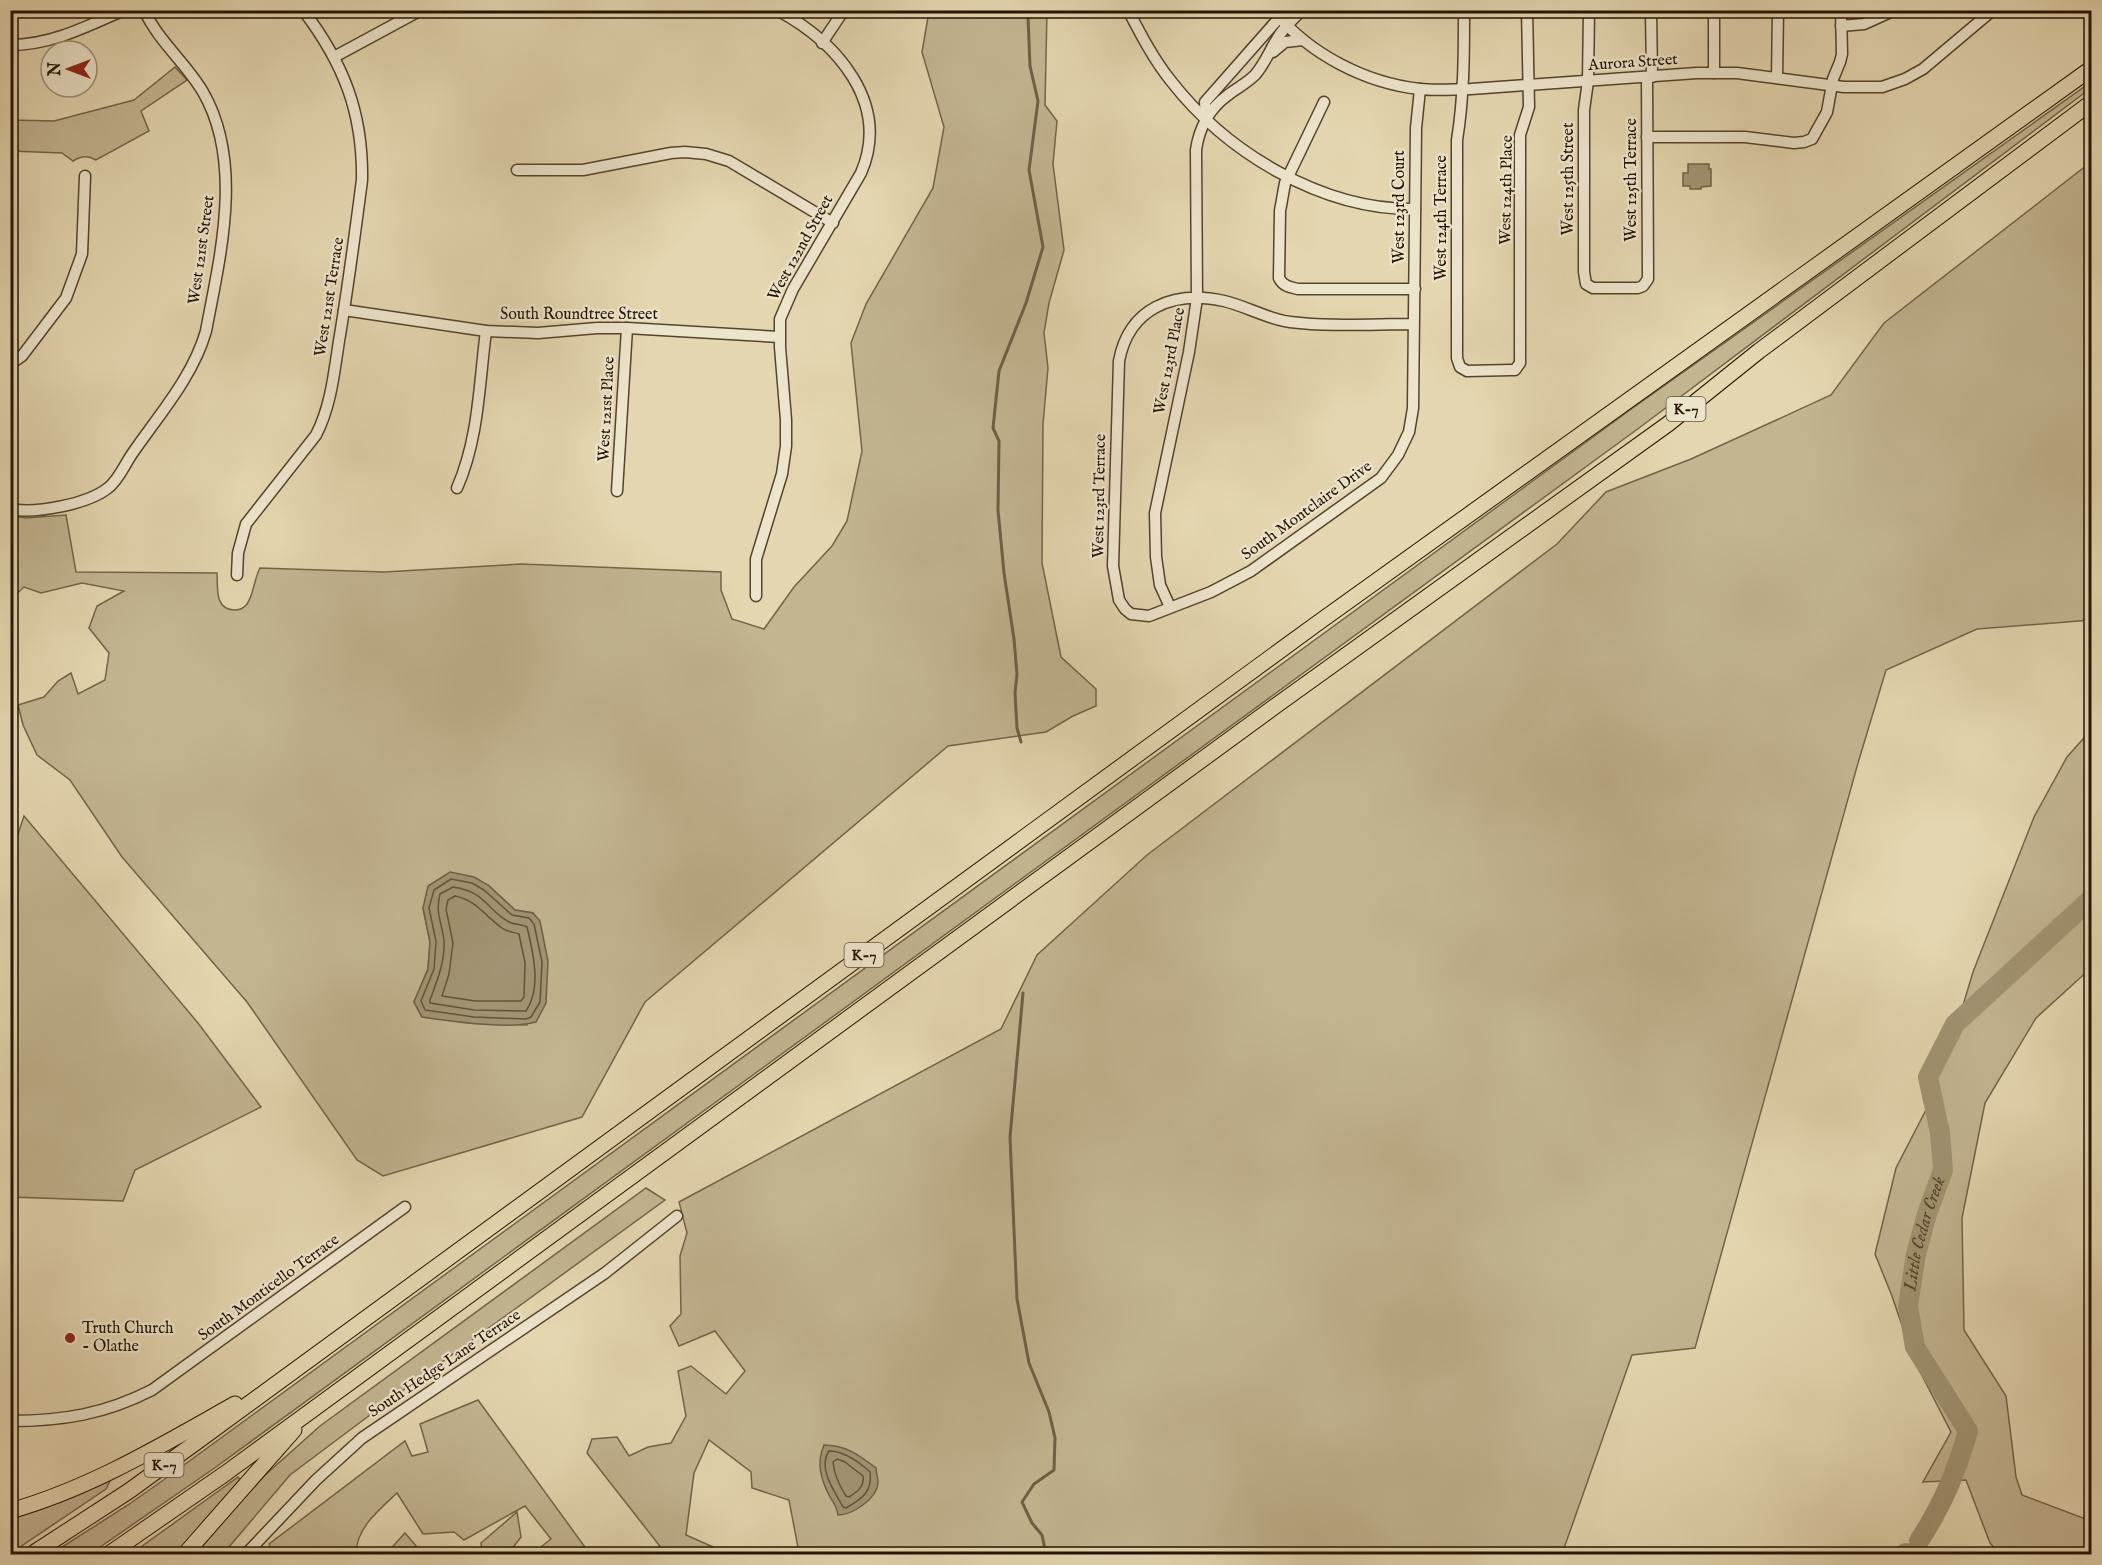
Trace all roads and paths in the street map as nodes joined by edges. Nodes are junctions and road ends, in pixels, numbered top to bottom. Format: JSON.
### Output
{"nodes":[{"id":1,"x":124,"y":10,"type":"edge"},
{"id":2,"x":144,"y":10,"type":"edge"},
{"id":3,"x":303,"y":10,"type":"edge"},
{"id":4,"x":422,"y":10,"type":"edge"},
{"id":5,"x":583,"y":10,"type":"edge"},
{"id":6,"x":622,"y":10,"type":"edge"},
{"id":7,"x":777,"y":10,"type":"edge"},
{"id":8,"x":844,"y":10,"type":"edge"},
{"id":9,"x":1128,"y":10,"type":"edge"},
{"id":10,"x":1302,"y":10,"type":"edge"},
{"id":11,"x":1464,"y":10,"type":"edge"},
{"id":12,"x":1527,"y":10,"type":"edge"},
{"id":13,"x":1589,"y":10,"type":"edge"},
{"id":14,"x":1652,"y":10,"type":"edge"},
{"id":15,"x":1714,"y":10,"type":"edge"},
{"id":16,"x":1778,"y":10,"type":"edge"},
{"id":17,"x":1841,"y":10,"type":"edge"},
{"id":18,"x":1895,"y":10,"type":"edge"},
{"id":19,"x":1993,"y":10,"type":"edge"},
{"id":20,"x":1280,"y":18,"type":"edge"},
{"id":21,"x":1841,"y":26,"type":"junction"},
{"id":22,"x":1303,"y":40,"type":"junction"},
{"id":23,"x":822,"y":43,"type":"junction"},
{"id":24,"x":10,"y":45,"type":"edge"},
{"id":25,"x":1270,"y":54,"type":"junction"},
{"id":26,"x":334,"y":57,"type":"junction"},
{"id":27,"x":2091,"y":68,"type":"edge"},
{"id":28,"x":1714,"y":73,"type":"junction"},
{"id":29,"x":1649,"y":77,"type":"junction"},
{"id":30,"x":1777,"y":78,"type":"junction"},
{"id":31,"x":1588,"y":81,"type":"junction"},
{"id":32,"x":1528,"y":85,"type":"junction"},
{"id":33,"x":1832,"y":85,"type":"junction"},
{"id":34,"x":1420,"y":89,"type":"junction"},
{"id":35,"x":1463,"y":89,"type":"junction"},
{"id":36,"x":1324,"y":102,"type":"dead end"},
{"id":37,"x":2091,"y":102,"type":"edge"},
{"id":38,"x":1206,"y":119,"type":"junction"},
{"id":39,"x":1647,"y":138,"type":"junction"},
{"id":40,"x":517,"y":170,"type":"dead end"},
{"id":41,"x":85,"y":176,"type":"dead end"},
{"id":42,"x":1288,"y":176,"type":"junction"},
{"id":43,"x":1415,"y":209,"type":"junction"},
{"id":44,"x":833,"y":223,"type":"junction"},
{"id":45,"x":1646,"y":283,"type":"joint"},
{"id":46,"x":1415,"y":290,"type":"junction"},
{"id":47,"x":1197,"y":298,"type":"junction"},
{"id":48,"x":344,"y":310,"type":"junction"},
{"id":49,"x":1414,"y":324,"type":"junction"},
{"id":50,"x":627,"y":328,"type":"junction"},
{"id":51,"x":486,"y":331,"type":"junction"},
{"id":52,"x":779,"y":337,"type":"junction"},
{"id":53,"x":10,"y":364,"type":"edge"},
{"id":54,"x":1516,"y":369,"type":"joint"},
{"id":55,"x":457,"y":488,"type":"dead end"},
{"id":56,"x":617,"y":491,"type":"dead end"},
{"id":57,"x":10,"y":509,"type":"edge"},
{"id":58,"x":237,"y":575,"type":"dead end"},
{"id":59,"x":756,"y":596,"type":"dead end"},
{"id":60,"x":1170,"y":607,"type":"junction"},
{"id":61,"x":405,"y":1207,"type":"dead end"},
{"id":62,"x":677,"y":1216,"type":"dead end"},
{"id":63,"x":293,"y":1371,"type":"junction"},
{"id":64,"x":317,"y":1405,"type":"junction"},
{"id":65,"x":10,"y":1421,"type":"edge"},
{"id":66,"x":10,"y":1511,"type":"edge"},
{"id":67,"x":32,"y":1554,"type":"edge"},
{"id":68,"x":109,"y":1554,"type":"edge"},
{"id":69,"x":185,"y":1554,"type":"edge"},
{"id":70,"x":246,"y":1554,"type":"edge"}],
"edges":[{"from":1,"to":24,"type":"street"},
{"from":2,"to":57,"type":"street","name":"West 121st Street"},
{"from":3,"to":26,"type":"street","name":"West 121st Terrace"},
{"from":4,"to":26,"type":"street"},
{"from":5,"to":6,"type":"street"},
{"from":7,"to":23,"type":"street","name":"West 122nd Street"},
{"from":8,"to":23,"type":"street"},
{"from":9,"to":38,"type":"street"},
{"from":10,"to":20,"type":"street"},
{"from":11,"to":35,"type":"street","name":"West 124th Terrace"},
{"from":12,"to":32,"type":"street","name":"West 124th Place"},
{"from":13,"to":31,"type":"street","name":"West 125th Street"},
{"from":14,"to":29,"type":"street","name":"West 125th Terrace"},
{"from":15,"to":28,"type":"street"},
{"from":16,"to":30,"type":"street"},
{"from":17,"to":21,"type":"street"},
{"from":18,"to":21,"type":"street"},
{"from":19,"to":33,"type":"street","name":"Aurora Street"},
{"from":20,"to":22,"type":"street","name":"Aurora Street"},
{"from":20,"to":25,"type":"street","name":"West 123rd Place"},
{"from":20,"to":38,"type":"street","name":"West 123rd Place"},
{"from":21,"to":33,"type":"street"},
{"from":22,"to":25,"type":"street"},
{"from":22,"to":34,"type":"street","name":"Aurora Street"},
{"from":23,"to":44,"type":"street","name":"West 122nd Street"},
{"from":25,"to":38,"type":"street","name":"West 123rd Place"},
{"from":26,"to":48,"type":"street","name":"West 121st Terrace"},
{"from":27,"to":63,"type":"highway","number":"K-7"},
{"from":28,"to":29,"type":"street","name":"Aurora Street"},
{"from":28,"to":30,"type":"street","name":"Aurora Street"},
{"from":29,"to":31,"type":"street","name":"Aurora Street"},
{"from":29,"to":39,"type":"street","name":"West 125th Terrace"},
{"from":30,"to":33,"type":"street","name":"Aurora Street"},
{"from":31,"to":32,"type":"street","name":"Aurora Street"},
{"from":31,"to":45,"type":"street","name":"West 125th Street"},
{"from":32,"to":35,"type":"street","name":"Aurora Street"},
{"from":32,"to":54,"type":"street","name":"West 124th Place"},
{"from":33,"to":39,"type":"street"},
{"from":34,"to":35,"type":"street","name":"Aurora Street"},
{"from":34,"to":43,"type":"street","name":"West 123rd Court"},
{"from":35,"to":54,"type":"street","name":"West 124th Terrace"},
{"from":36,"to":42,"type":"street"},
{"from":37,"to":64,"type":"highway","number":"K-7"},
{"from":38,"to":42,"type":"street"},
{"from":38,"to":47,"type":"street","name":"West 123rd Place"},
{"from":39,"to":45,"type":"street","name":"West 125th Terrace"},
{"from":40,"to":44,"type":"street"},
{"from":41,"to":53,"type":"street"},
{"from":42,"to":43,"type":"street"},
{"from":42,"to":46,"type":"street"},
{"from":43,"to":46,"type":"street","name":"West 123rd Court"},
{"from":44,"to":52,"type":"street","name":"West 122nd Street"},
{"from":46,"to":49,"type":"street","name":"West 123rd Court"},
{"from":47,"to":49,"type":"street"},
{"from":47,"to":60,"type":"street","name":"West 123rd Place"},
{"from":47,"to":60,"type":"street","name":"West 123rd Terrace"},
{"from":48,"to":51,"type":"street","name":"South Roundtree Street"},
{"from":48,"to":58,"type":"street","name":"West 121st Terrace"},
{"from":49,"to":60,"type":"street","name":"South Montclaire Drive"},
{"from":50,"to":51,"type":"street","name":"South Roundtree Street"},
{"from":50,"to":52,"type":"street","name":"South Roundtree Street"},
{"from":50,"to":56,"type":"street","name":"West 121st Place"},
{"from":51,"to":55,"type":"street"},
{"from":52,"to":59,"type":"street","name":"West 122nd Street"},
{"from":61,"to":65,"type":"street","name":"South Monticello Terrace"},
{"from":62,"to":70,"type":"street","name":"South Hedge Lane Terrace"},
{"from":63,"to":66,"type":"highway"},
{"from":63,"to":67,"type":"highway","number":"K-7"},
{"from":64,"to":68,"type":"highway","number":"K-7"},
{"from":64,"to":69,"type":"highway"}]}
